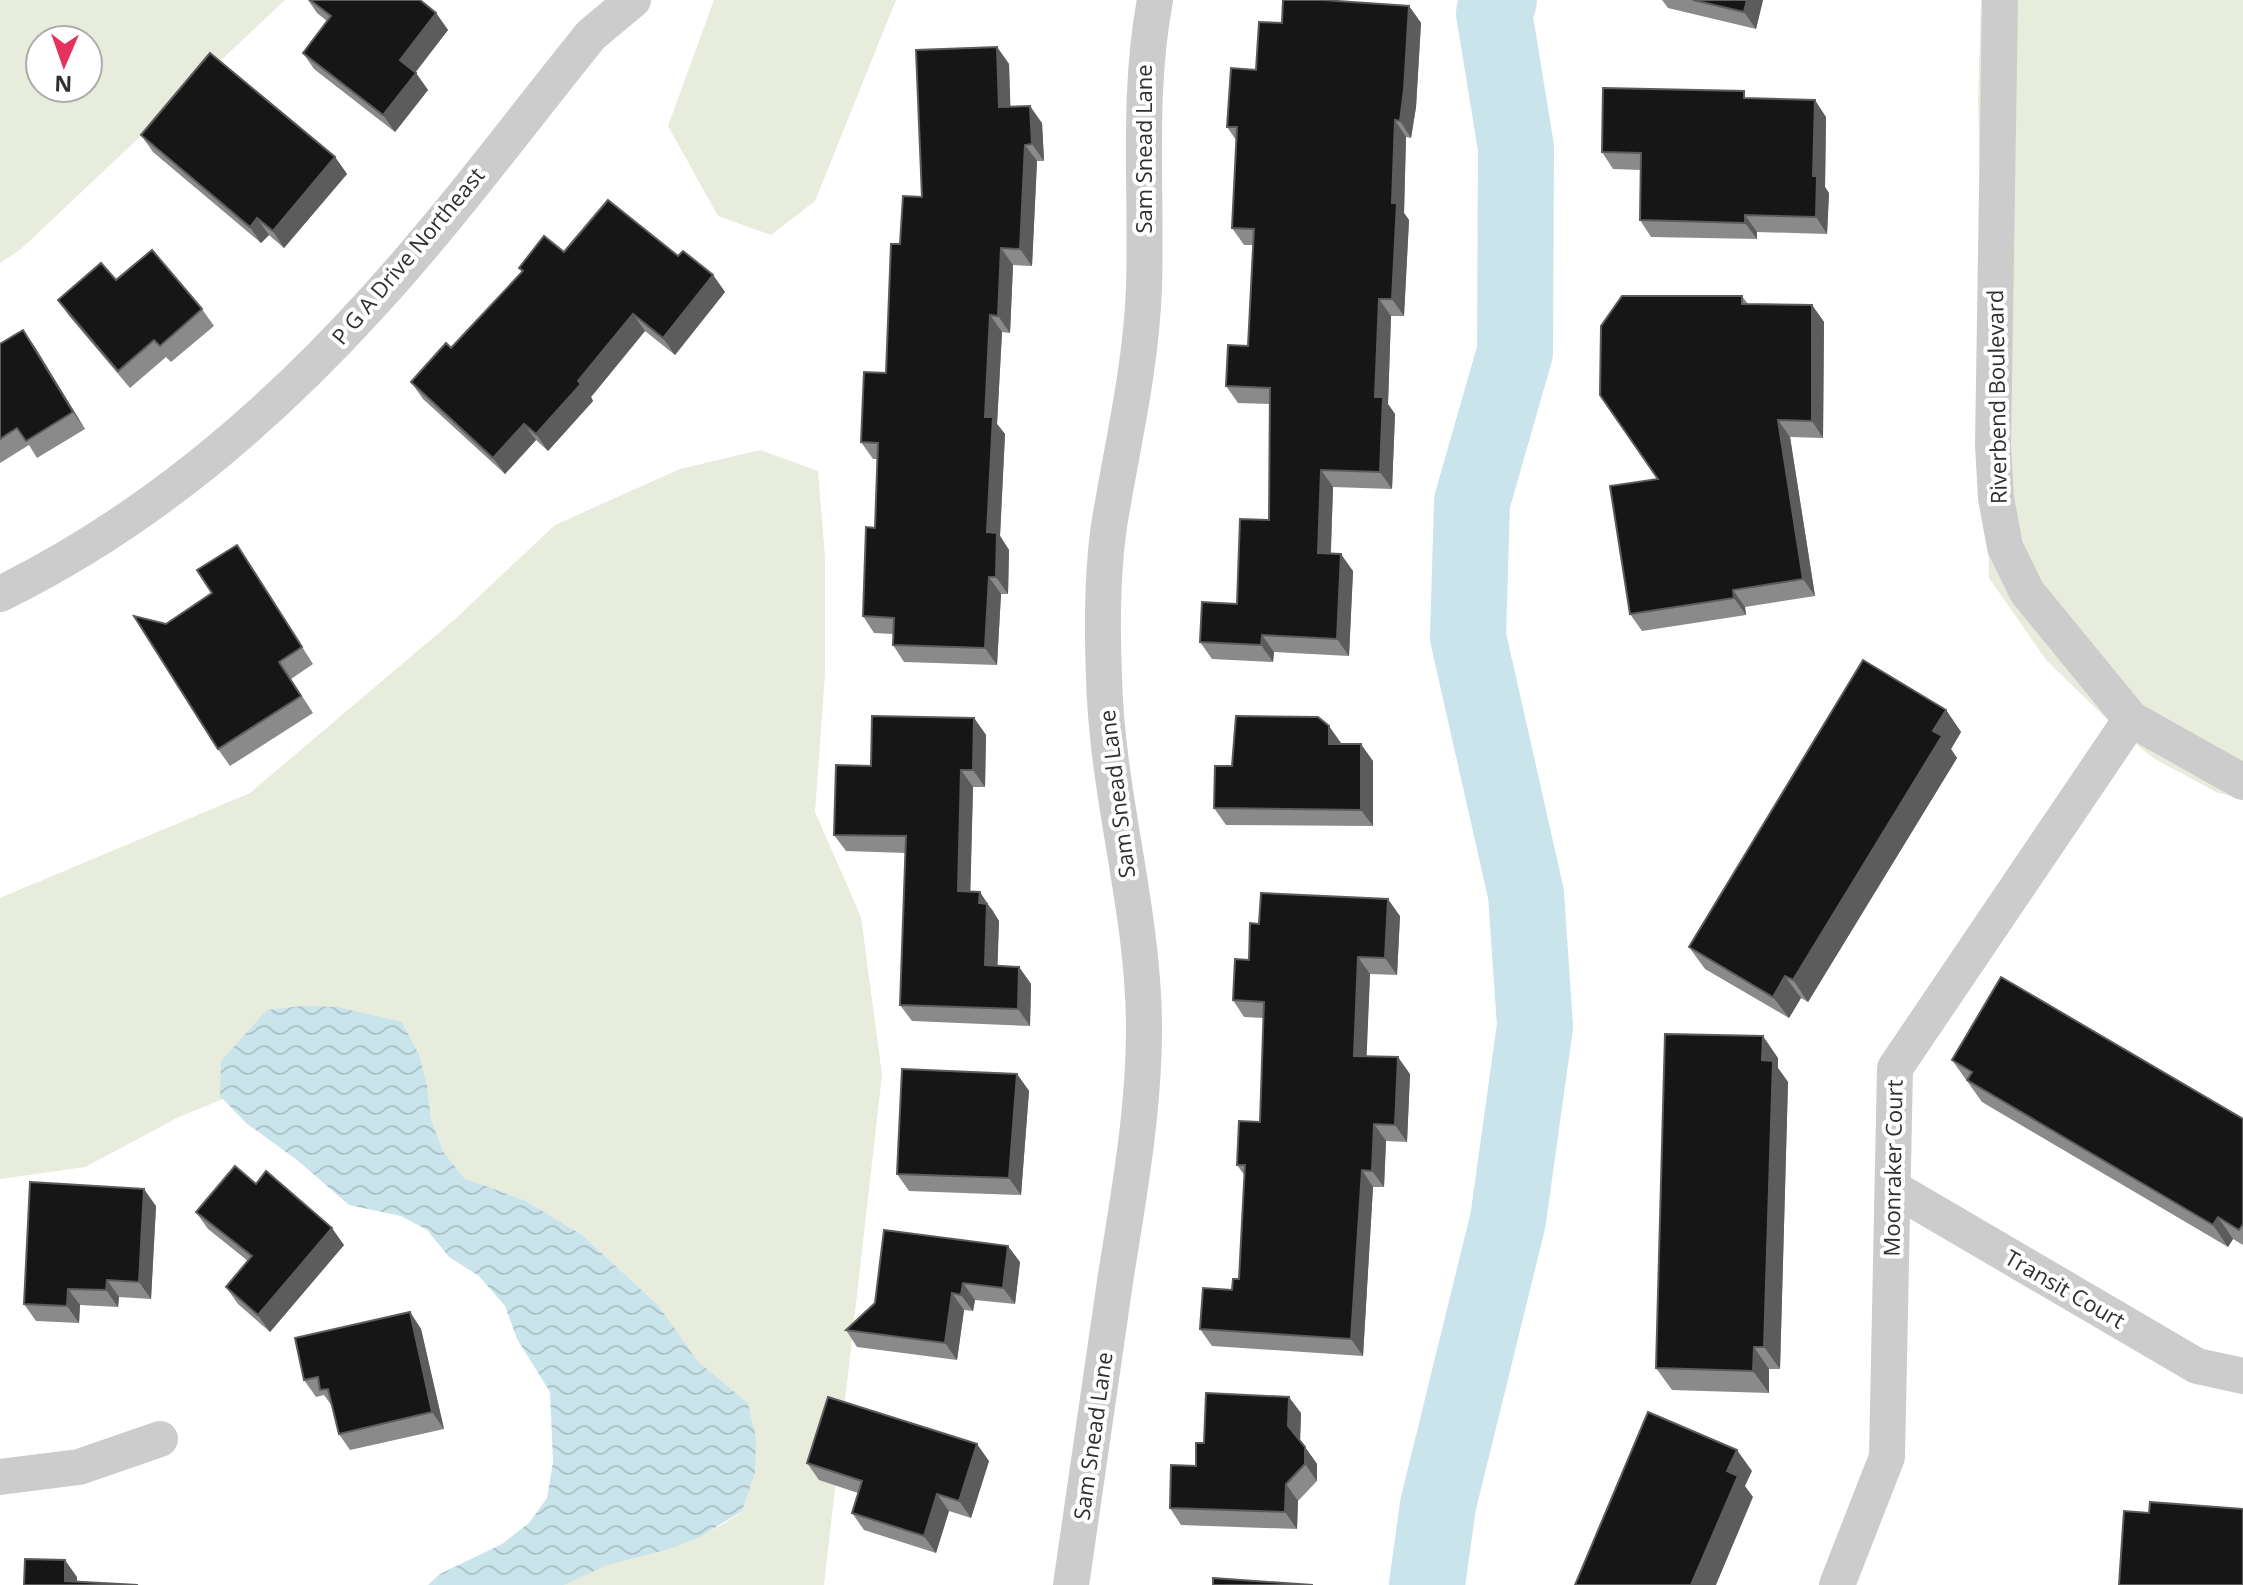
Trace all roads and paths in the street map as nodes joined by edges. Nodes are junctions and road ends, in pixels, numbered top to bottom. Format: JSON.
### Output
{"nodes":[{"id":1,"x":633,"y":0,"type":"edge"},
{"id":2,"x":1155,"y":0,"type":"edge"},
{"id":3,"x":2000,"y":0,"type":"edge"},
{"id":4,"x":0,"y":594,"type":"edge"},
{"id":5,"x":2131,"y":719,"type":"junction"},
{"id":6,"x":2243,"y":782,"type":"edge"},
{"id":7,"x":1893,"y":1188,"type":"junction"},
{"id":8,"x":2243,"y":1376,"type":"edge"},
{"id":9,"x":160,"y":1439,"type":"dead end"},
{"id":10,"x":0,"y":1477,"type":"edge"},
{"id":11,"x":1071,"y":1585,"type":"edge"},
{"id":12,"x":1837,"y":1585,"type":"edge"}],
"edges":[{"from":1,"to":4,"type":"street","name":"P G A Drive Northeast"},
{"from":2,"to":11,"type":"street","name":"Sam Snead Lane"},
{"from":3,"to":5,"type":"street","name":"Riverbend Boulevard"},
{"from":5,"to":6,"type":"street","name":"Riverbend Boulevard"},
{"from":5,"to":7,"type":"street","name":"Moonraker Court"},
{"from":7,"to":8,"type":"street","name":"Transit Court"},
{"from":7,"to":12,"type":"street","name":"Moonraker Court"},
{"from":9,"to":10,"type":"street"}]}
